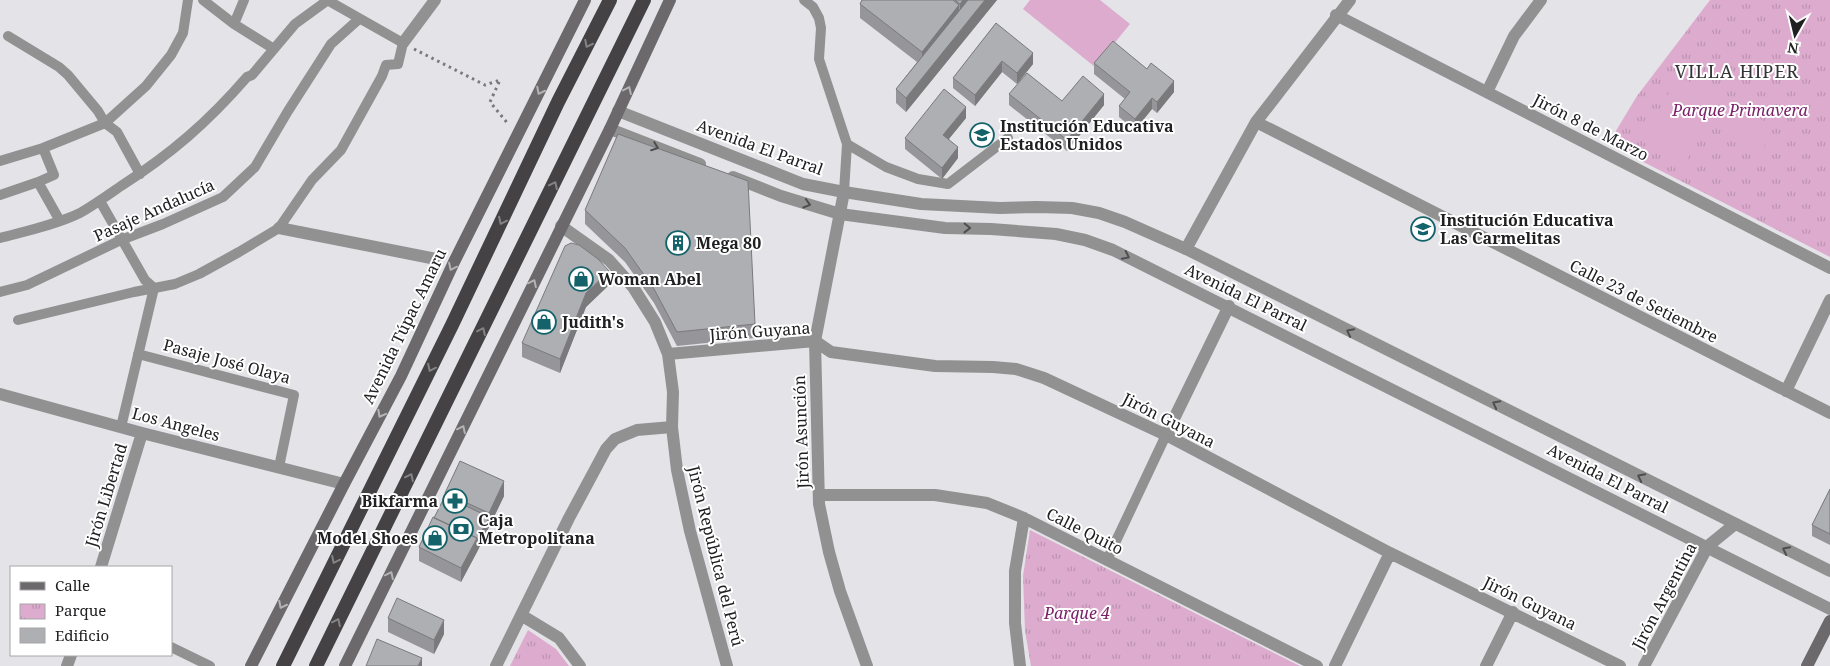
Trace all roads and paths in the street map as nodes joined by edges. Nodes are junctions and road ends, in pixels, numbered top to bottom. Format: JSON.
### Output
{"nodes":[{"id":1,"x":188,"y":0,"type":"edge"},
{"id":2,"x":203,"y":0,"type":"edge"},
{"id":3,"x":244,"y":0,"type":"edge"},
{"id":4,"x":328,"y":0,"type":"edge"},
{"id":5,"x":435,"y":0,"type":"edge"},
{"id":6,"x":585,"y":0,"type":"edge"},
{"id":7,"x":610,"y":0,"type":"edge"},
{"id":8,"x":644,"y":0,"type":"edge"},
{"id":9,"x":670,"y":0,"type":"edge"},
{"id":10,"x":804,"y":0,"type":"edge"},
{"id":11,"x":1350,"y":0,"type":"edge"},
{"id":12,"x":1541,"y":0,"type":"edge"},
{"id":13,"x":1336,"y":16,"type":"junction"},
{"id":14,"x":359,"y":19,"type":"junction"},
{"id":15,"x":234,"y":24,"type":"junction"},
{"id":16,"x":8,"y":36,"type":"dead end"},
{"id":17,"x":403,"y":43,"type":"junction"},
{"id":18,"x":274,"y":49,"type":"junction"},
{"id":19,"x":1487,"y":92,"type":"junction"},
{"id":20,"x":618,"y":111,"type":"junction"},
{"id":21,"x":105,"y":122,"type":"junction"},
{"id":22,"x":1256,"y":122,"type":"junction"},
{"id":23,"x":610,"y":129,"type":"junction"},
{"id":24,"x":518,"y":134,"type":"junction"},
{"id":25,"x":1008,"y":138,"type":"dead end"},
{"id":26,"x":847,"y":144,"type":"junction"},
{"id":27,"x":43,"y":148,"type":"junction"},
{"id":28,"x":0,"y":161,"type":"edge"},
{"id":29,"x":140,"y":174,"type":"junction"},
{"id":30,"x":38,"y":182,"type":"junction"},
{"id":31,"x":844,"y":192,"type":"junction"},
{"id":32,"x":0,"y":196,"type":"edge"},
{"id":33,"x":100,"y":201,"type":"junction"},
{"id":34,"x":840,"y":214,"type":"junction"},
{"id":35,"x":60,"y":221,"type":"junction"},
{"id":36,"x":562,"y":226,"type":"junction"},
{"id":37,"x":279,"y":228,"type":"junction"},
{"id":38,"x":0,"y":238,"type":"edge"},
{"id":39,"x":121,"y":240,"type":"junction"},
{"id":40,"x":1186,"y":250,"type":"junction"},
{"id":41,"x":436,"y":259,"type":"dead end"},
{"id":42,"x":1830,"y":268,"type":"edge"},
{"id":43,"x":154,"y":288,"type":"junction"},
{"id":44,"x":0,"y":292,"type":"edge"},
{"id":45,"x":1830,"y":300,"type":"edge"},
{"id":46,"x":1230,"y":306,"type":"junction"},
{"id":47,"x":18,"y":320,"type":"dead end"},
{"id":48,"x":815,"y":341,"type":"junction"},
{"id":49,"x":138,"y":354,"type":"junction"},
{"id":50,"x":668,"y":354,"type":"junction"},
{"id":51,"x":1786,"y":391,"type":"junction"},
{"id":52,"x":0,"y":394,"type":"edge"},
{"id":53,"x":1830,"y":413,"type":"edge"},
{"id":54,"x":121,"y":426,"type":"junction"},
{"id":55,"x":672,"y":427,"type":"junction"},
{"id":56,"x":142,"y":433,"type":"junction"},
{"id":57,"x":1166,"y":435,"type":"junction"},
{"id":58,"x":279,"y":467,"type":"junction"},
{"id":59,"x":344,"y":484,"type":"junction"},
{"id":60,"x":819,"y":494,"type":"junction"},
{"id":61,"x":1024,"y":518,"type":"junction"},
{"id":62,"x":1735,"y":524,"type":"junction"},
{"id":63,"x":1708,"y":546,"type":"junction"},
{"id":64,"x":1390,"y":553,"type":"junction"},
{"id":65,"x":1107,"y":560,"type":"junction"},
{"id":66,"x":101,"y":566,"type":"edge"},
{"id":67,"x":1830,"y":571,"type":"edge"},
{"id":68,"x":1830,"y":609,"type":"edge"},
{"id":69,"x":1513,"y":612,"type":"junction"},
{"id":70,"x":521,"y":615,"type":"junction"},
{"id":71,"x":1830,"y":621,"type":"edge"},
{"id":72,"x":172,"y":647,"type":"edge"},
{"id":73,"x":210,"y":666,"type":"edge"},
{"id":74,"x":251,"y":666,"type":"edge"},
{"id":75,"x":282,"y":666,"type":"edge"},
{"id":76,"x":316,"y":666,"type":"edge"},
{"id":77,"x":346,"y":666,"type":"edge"},
{"id":78,"x":496,"y":666,"type":"edge"},
{"id":79,"x":580,"y":666,"type":"edge"},
{"id":80,"x":727,"y":666,"type":"edge"},
{"id":81,"x":867,"y":666,"type":"edge"},
{"id":82,"x":1020,"y":666,"type":"edge"},
{"id":83,"x":1317,"y":666,"type":"edge"},
{"id":84,"x":1334,"y":666,"type":"edge"},
{"id":85,"x":1486,"y":666,"type":"edge"},
{"id":86,"x":1620,"y":666,"type":"edge"},
{"id":87,"x":1644,"y":666,"type":"edge"},
{"id":88,"x":1807,"y":666,"type":"edge"}],
"edges":[{"from":1,"to":21,"type":"lane"},
{"from":2,"to":15,"type":"lane"},
{"from":3,"to":15,"type":"lane"},
{"from":4,"to":14,"type":"lane"},
{"from":4,"to":18,"type":"lane"},
{"from":5,"to":17,"type":"street"},
{"from":6,"to":24,"type":"main road","name":"Avenida Túpac Amaru","one_way":true},
{"from":7,"to":75,"type":"highway","one_way":true},
{"from":76,"to":8,"type":"highway","one_way":true},
{"from":20,"to":9,"type":"main road","one_way":true},
{"from":10,"to":26,"type":"lane"},
{"from":11,"to":13,"type":"street"},
{"from":12,"to":19,"type":"street"},
{"from":13,"to":19,"type":"street","name":"Jirón 8 de Marzo"},
{"from":13,"to":22,"type":"street"},
{"from":14,"to":17,"type":"lane"},
{"from":14,"to":39,"type":"lane","name":"Pasaje Andalucía"},
{"from":15,"to":18,"type":"lane"},
{"from":16,"to":21,"type":"lane"},
{"from":17,"to":24,"type":"path"},
{"from":17,"to":37,"type":"lane"},
{"from":18,"to":29,"type":"lane"},
{"from":19,"to":42,"type":"street","name":"Jirón 8 de Marzo"},
{"from":20,"to":23,"type":"main road"},
{"from":20,"to":31,"type":"street","name":"Avenida El Parral"},
{"from":21,"to":27,"type":"lane"},
{"from":21,"to":29,"type":"lane"},
{"from":22,"to":40,"type":"street"},
{"from":22,"to":51,"type":"street","name":"Calle 23 de Setiembre"},
{"from":23,"to":34,"type":"street","name":"Avenida El Parral","one_way":true},
{"from":23,"to":36,"type":"main road"},
{"from":24,"to":59,"type":"main road","name":"Avenida Túpac Amaru","one_way":true},
{"from":25,"to":26,"type":"lane"},
{"from":26,"to":31,"type":"lane"},
{"from":27,"to":28,"type":"lane"},
{"from":27,"to":30,"type":"lane"},
{"from":29,"to":33,"type":"lane"},
{"from":30,"to":32,"type":"lane"},
{"from":30,"to":35,"type":"lane"},
{"from":31,"to":34,"type":"street","name":"Jirón Asunción"},
{"from":31,"to":40,"type":"street","name":"Avenida El Parral"},
{"from":33,"to":35,"type":"lane"},
{"from":33,"to":39,"type":"lane"},
{"from":34,"to":46,"type":"street","name":"Avenida El Parral","one_way":true},
{"from":34,"to":48,"type":"street","name":"Jirón Asunción"},
{"from":35,"to":38,"type":"lane"},
{"from":36,"to":50,"type":"street","name":"Jirón República del Perú"},
{"from":77,"to":36,"type":"main road","one_way":true},
{"from":37,"to":41,"type":"street"},
{"from":37,"to":43,"type":"lane"},
{"from":39,"to":43,"type":"lane"},
{"from":39,"to":44,"type":"lane","name":"Pasaje Andalucía"},
{"from":62,"to":40,"type":"street","name":"Avenida El Parral","one_way":true},
{"from":43,"to":47,"type":"lane"},
{"from":43,"to":49,"type":"lane","name":"Pasaje José Olaya"},
{"from":45,"to":51,"type":"street"},
{"from":46,"to":57,"type":"street"},
{"from":46,"to":63,"type":"street","name":"Avenida El Parral"},
{"from":48,"to":50,"type":"street","name":"Jirón Guyana"},
{"from":48,"to":57,"type":"street","name":"Jirón Guyana"},
{"from":48,"to":60,"type":"street","name":"Jirón Asunción"},
{"from":49,"to":54,"type":"lane","name":"Pasaje José Olaya"},
{"from":49,"to":58,"type":"lane","name":"Pasaje José Olaya"},
{"from":50,"to":55,"type":"street","name":"Jirón República del Perú"},
{"from":51,"to":53,"type":"street","name":"Calle 23 de Setiembre"},
{"from":52,"to":54,"type":"street","name":"Los Angeles"},
{"from":54,"to":56,"type":"street","name":"Los Angeles"},
{"from":55,"to":70,"type":"street"},
{"from":55,"to":80,"type":"street","name":"Jirón República del Perú"},
{"from":56,"to":58,"type":"street","name":"Los Angeles"},
{"from":56,"to":66,"type":"street","name":"Jirón Libertad"},
{"from":57,"to":64,"type":"street","name":"Jirón Guyana"},
{"from":57,"to":65,"type":"lane"},
{"from":58,"to":59,"type":"street","name":"Los Angeles"},
{"from":59,"to":74,"type":"main road","name":"Avenida Túpac Amaru","one_way":true},
{"from":60,"to":61,"type":"street","name":"Calle Quito"},
{"from":60,"to":81,"type":"street","name":"Jirón Asunción"},
{"from":61,"to":65,"type":"street","name":"Calle Quito"},
{"from":61,"to":82,"type":"street"},
{"from":62,"to":63,"type":"street","name":"Jirón Argentina"},
{"from":67,"to":62,"type":"street","name":"Avenida El Parral","one_way":true},
{"from":63,"to":68,"type":"street","name":"Avenida El Parral"},
{"from":63,"to":87,"type":"street","name":"Jirón Argentina"},
{"from":64,"to":69,"type":"street","name":"Jirón Guyana"},
{"from":64,"to":84,"type":"street"},
{"from":65,"to":83,"type":"street","name":"Calle Quito"},
{"from":69,"to":85,"type":"street"},
{"from":69,"to":86,"type":"street","name":"Jirón Guyana"},
{"from":70,"to":78,"type":"street"},
{"from":70,"to":79,"type":"street"},
{"from":71,"to":88,"type":"main road"},
{"from":72,"to":73,"type":"lane"}]}
